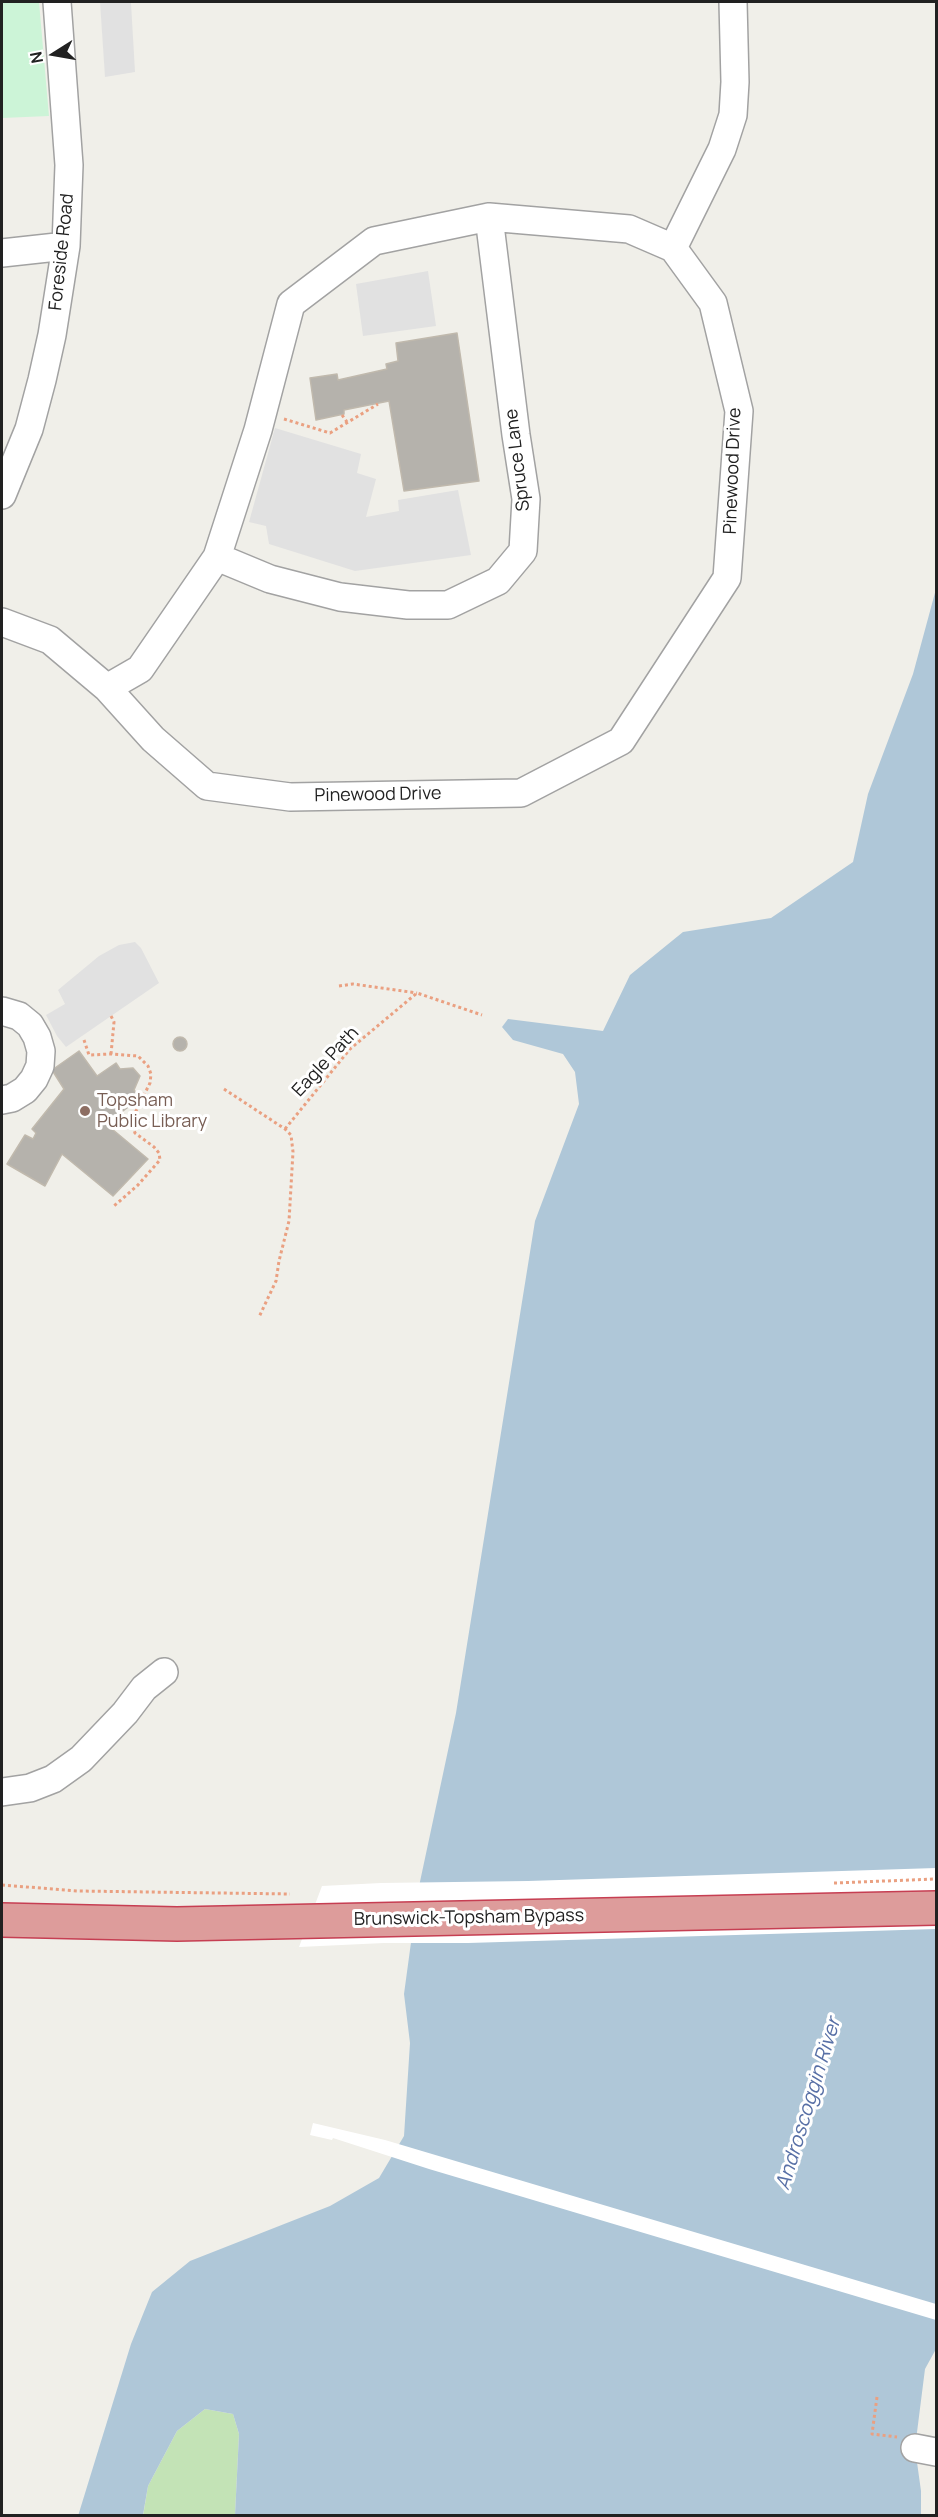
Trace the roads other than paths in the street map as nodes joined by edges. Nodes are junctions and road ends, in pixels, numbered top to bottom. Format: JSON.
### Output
{"nodes":[{"id":1,"x":57,"y":2,"type":"edge"},
{"id":2,"x":734,"y":2,"type":"edge"},
{"id":3,"x":489,"y":218,"type":"junction"},
{"id":4,"x":66,"y":246,"type":"junction"},
{"id":5,"x":673,"y":248,"type":"junction"},
{"id":6,"x":2,"y":252,"type":"edge"},
{"id":7,"x":2,"y":495,"type":"edge"},
{"id":8,"x":217,"y":557,"type":"junction"},
{"id":9,"x":2,"y":622,"type":"edge"},
{"id":10,"x":107,"y":687,"type":"junction"},
{"id":11,"x":2,"y":1011,"type":"edge"},
{"id":12,"x":2,"y":1100,"type":"edge"},
{"id":13,"x":164,"y":1672,"type":"dead end"},
{"id":14,"x":2,"y":1792,"type":"edge"},
{"id":15,"x":936,"y":1908,"type":"edge"},
{"id":16,"x":2,"y":1920,"type":"edge"}],
"edges":[{"from":1,"to":4,"type":"street","name":"Foreside Road"},
{"from":2,"to":5,"type":"street"},
{"from":3,"to":5,"type":"street"},
{"from":3,"to":8,"type":"street"},
{"from":3,"to":8,"type":"street","name":"Spruce Lane"},
{"from":4,"to":6,"type":"street"},
{"from":4,"to":7,"type":"street","name":"Foreside Road"},
{"from":5,"to":10,"type":"street","name":"Pinewood Drive"},
{"from":8,"to":10,"type":"street"},
{"from":9,"to":10,"type":"street","name":"Pinewood Drive"},
{"from":11,"to":12,"type":"street"},
{"from":13,"to":14,"type":"street"},
{"from":15,"to":16,"type":"highway","name":"Brunswick-Topsham Bypass"}]}
